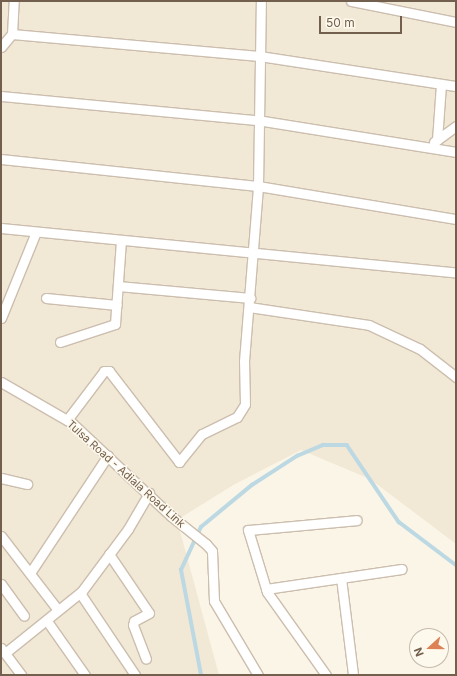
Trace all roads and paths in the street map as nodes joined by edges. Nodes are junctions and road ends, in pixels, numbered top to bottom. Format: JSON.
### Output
{"nodes":[{"id":1,"x":14,"y":1,"type":"edge"},
{"id":2,"x":261,"y":1,"type":"edge"},
{"id":3,"x":351,"y":1,"type":"edge"},
{"id":4,"x":456,"y":22,"type":"edge"},
{"id":5,"x":12,"y":34,"type":"junction"},
{"id":6,"x":1,"y":47,"type":"edge"},
{"id":7,"x":259,"y":56,"type":"junction"},
{"id":8,"x":441,"y":84,"type":"junction"},
{"id":9,"x":456,"y":86,"type":"edge"},
{"id":10,"x":1,"y":96,"type":"edge"},
{"id":11,"x":256,"y":120,"type":"junction"},
{"id":12,"x":456,"y":126,"type":"edge"},
{"id":13,"x":437,"y":140,"type":"junction"},
{"id":14,"x":426,"y":148,"type":"junction"},
{"id":15,"x":456,"y":152,"type":"edge"},
{"id":16,"x":1,"y":158,"type":"edge"},
{"id":17,"x":258,"y":186,"type":"junction"},
{"id":18,"x":456,"y":218,"type":"edge"},
{"id":19,"x":1,"y":228,"type":"edge"},
{"id":20,"x":36,"y":232,"type":"junction"},
{"id":21,"x":121,"y":240,"type":"junction"},
{"id":22,"x":252,"y":252,"type":"junction"},
{"id":23,"x":456,"y":273,"type":"edge"},
{"id":24,"x":118,"y":286,"type":"junction"},
{"id":25,"x":46,"y":298,"type":"dead end"},
{"id":26,"x":249,"y":303,"type":"junction"},
{"id":27,"x":117,"y":305,"type":"junction"},
{"id":28,"x":1,"y":318,"type":"edge"},
{"id":29,"x":60,"y":342,"type":"dead end"},
{"id":30,"x":456,"y":377,"type":"edge"},
{"id":31,"x":1,"y":382,"type":"edge"},
{"id":32,"x":66,"y":420,"type":"junction"},
{"id":33,"x":108,"y":455,"type":"junction"},
{"id":34,"x":1,"y":478,"type":"edge"},
{"id":35,"x":27,"y":484,"type":"dead end"},
{"id":36,"x":149,"y":493,"type":"junction"},
{"id":37,"x":357,"y":520,"type":"dead end"},
{"id":38,"x":1,"y":536,"type":"edge"},
{"id":39,"x":109,"y":554,"type":"junction"},
{"id":40,"x":402,"y":569,"type":"dead end"},
{"id":41,"x":30,"y":573,"type":"junction"},
{"id":42,"x":341,"y":578,"type":"junction"},
{"id":43,"x":1,"y":584,"type":"edge"},
{"id":44,"x":266,"y":589,"type":"junction"},
{"id":45,"x":80,"y":593,"type":"junction"},
{"id":46,"x":58,"y":610,"type":"junction"},
{"id":47,"x":24,"y":616,"type":"dead end"},
{"id":48,"x":47,"y":621,"type":"junction"},
{"id":49,"x":3,"y":651,"type":"edge"},
{"id":50,"x":146,"y":659,"type":"dead end"},
{"id":51,"x":21,"y":675,"type":"edge"},
{"id":52,"x":85,"y":675,"type":"edge"},
{"id":53,"x":135,"y":675,"type":"edge"},
{"id":54,"x":258,"y":675,"type":"edge"},
{"id":55,"x":326,"y":675,"type":"edge"},
{"id":56,"x":353,"y":675,"type":"edge"}],
"edges":[{"from":1,"to":5,"type":"street"},
{"from":2,"to":7,"type":"street"},
{"from":3,"to":4,"type":"street"},
{"from":5,"to":6,"type":"street"},
{"from":5,"to":7,"type":"street"},
{"from":7,"to":8,"type":"street"},
{"from":7,"to":11,"type":"street"},
{"from":8,"to":9,"type":"street"},
{"from":8,"to":13,"type":"street"},
{"from":10,"to":11,"type":"street"},
{"from":11,"to":14,"type":"street"},
{"from":11,"to":17,"type":"street"},
{"from":12,"to":13,"type":"street"},
{"from":13,"to":14,"type":"street"},
{"from":14,"to":15,"type":"street"},
{"from":16,"to":17,"type":"street"},
{"from":17,"to":18,"type":"street"},
{"from":17,"to":22,"type":"street"},
{"from":19,"to":20,"type":"street"},
{"from":20,"to":21,"type":"street"},
{"from":20,"to":28,"type":"street"},
{"from":21,"to":22,"type":"street"},
{"from":21,"to":24,"type":"street"},
{"from":22,"to":23,"type":"street"},
{"from":22,"to":26,"type":"street"},
{"from":24,"to":26,"type":"street"},
{"from":24,"to":27,"type":"street"},
{"from":25,"to":27,"type":"street"},
{"from":26,"to":30,"type":"street"},
{"from":26,"to":32,"type":"street"},
{"from":27,"to":29,"type":"street"},
{"from":31,"to":32,"type":"street","name":"Tulsa Road - Adiala Road Link"},
{"from":32,"to":33,"type":"street","name":"Tulsa Road - Adiala Road Link"},
{"from":33,"to":36,"type":"street","name":"Tulsa Road - Adiala Road Link"},
{"from":33,"to":41,"type":"street"},
{"from":34,"to":35,"type":"street"},
{"from":36,"to":39,"type":"street"},
{"from":36,"to":54,"type":"street","name":"Tulsa Road - Adiala Road Link"},
{"from":37,"to":44,"type":"street"},
{"from":38,"to":41,"type":"street"},
{"from":39,"to":45,"type":"street"},
{"from":39,"to":50,"type":"street"},
{"from":40,"to":42,"type":"street"},
{"from":41,"to":46,"type":"street"},
{"from":42,"to":44,"type":"street"},
{"from":42,"to":56,"type":"street"},
{"from":43,"to":47,"type":"street"},
{"from":44,"to":55,"type":"street"},
{"from":45,"to":46,"type":"street"},
{"from":45,"to":53,"type":"street"},
{"from":46,"to":48,"type":"street"},
{"from":48,"to":49,"type":"street"},
{"from":48,"to":52,"type":"street"},
{"from":49,"to":51,"type":"street"}]}
